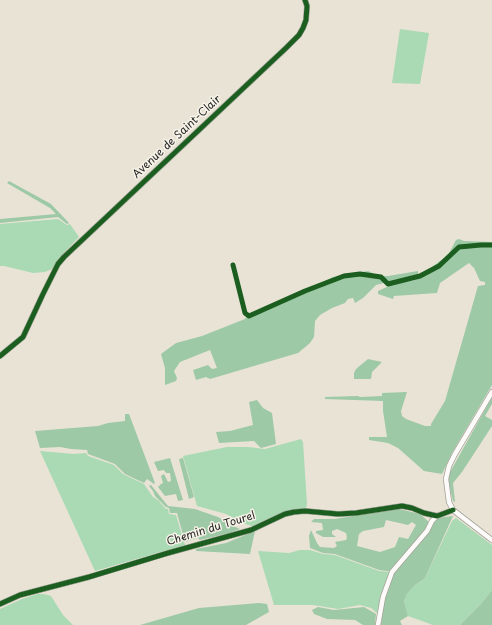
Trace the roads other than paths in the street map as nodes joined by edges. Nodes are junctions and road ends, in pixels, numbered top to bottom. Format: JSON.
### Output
{"nodes":[{"id":1,"x":305,"y":0,"type":"edge"},
{"id":2,"x":0,"y":356,"type":"edge"},
{"id":3,"x":492,"y":392,"type":"edge"},
{"id":4,"x":453,"y":510,"type":"junction"},
{"id":5,"x":437,"y":516,"type":"junction"},
{"id":6,"x":492,"y":540,"type":"edge"},
{"id":7,"x":0,"y":604,"type":"edge"},
{"id":8,"x":378,"y":625,"type":"edge"}],
"edges":[{"from":1,"to":2,"type":"street","name":"Avenue de Saint-Clair"},
{"from":3,"to":4,"type":"street"},
{"from":4,"to":5,"type":"street"},
{"from":4,"to":6,"type":"street"},
{"from":5,"to":7,"type":"street","name":"Chemin du Tourel"},
{"from":5,"to":8,"type":"street"}]}
